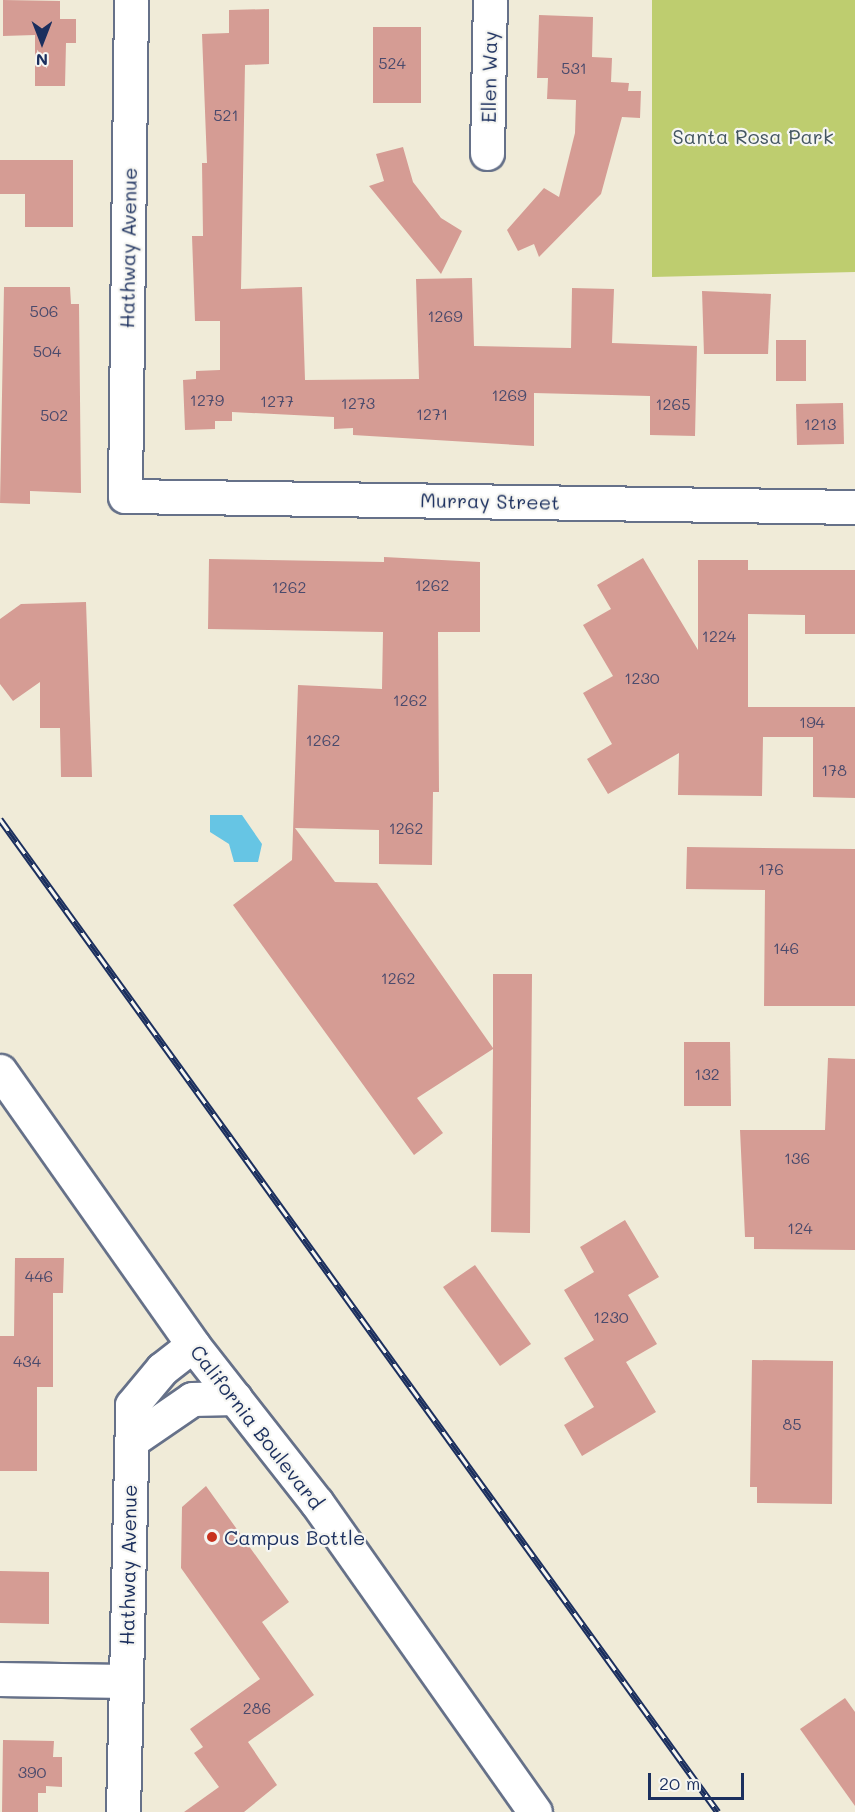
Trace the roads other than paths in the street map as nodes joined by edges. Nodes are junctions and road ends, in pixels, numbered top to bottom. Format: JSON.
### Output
{"nodes":[{"id":1,"x":131,"y":0,"type":"edge"},
{"id":2,"x":490,"y":0,"type":"edge"},
{"id":3,"x":487,"y":153,"type":"dead end"},
{"id":4,"x":125,"y":496,"type":"joint"},
{"id":5,"x":855,"y":507,"type":"edge"},
{"id":6,"x":3,"y":1081,"type":"edge"},
{"id":7,"x":193,"y":1345,"type":"junction"},
{"id":8,"x":235,"y":1398,"type":"junction"},
{"id":9,"x":131,"y":1441,"type":"junction"},
{"id":10,"x":0,"y":1679,"type":"edge"},
{"id":11,"x":125,"y":1681,"type":"junction"},
{"id":12,"x":123,"y":1812,"type":"edge"},
{"id":13,"x":535,"y":1812,"type":"edge"}],
"edges":[{"from":1,"to":4,"type":"street","name":"Hathway Avenue"},
{"from":2,"to":3,"type":"street","name":"Ellen Way"},
{"from":4,"to":5,"type":"street","name":"Murray Street"},
{"from":6,"to":7,"type":"street","name":"California Boulevard"},
{"from":7,"to":8,"type":"street","name":"California Boulevard"},
{"from":7,"to":9,"type":"street","name":"Hathway Avenue"},
{"from":8,"to":9,"type":"street"},
{"from":8,"to":13,"type":"street","name":"California Boulevard"},
{"from":9,"to":11,"type":"street","name":"Hathway Avenue"},
{"from":10,"to":11,"type":"street"},
{"from":11,"to":12,"type":"street","name":"Hathway Avenue"}]}
